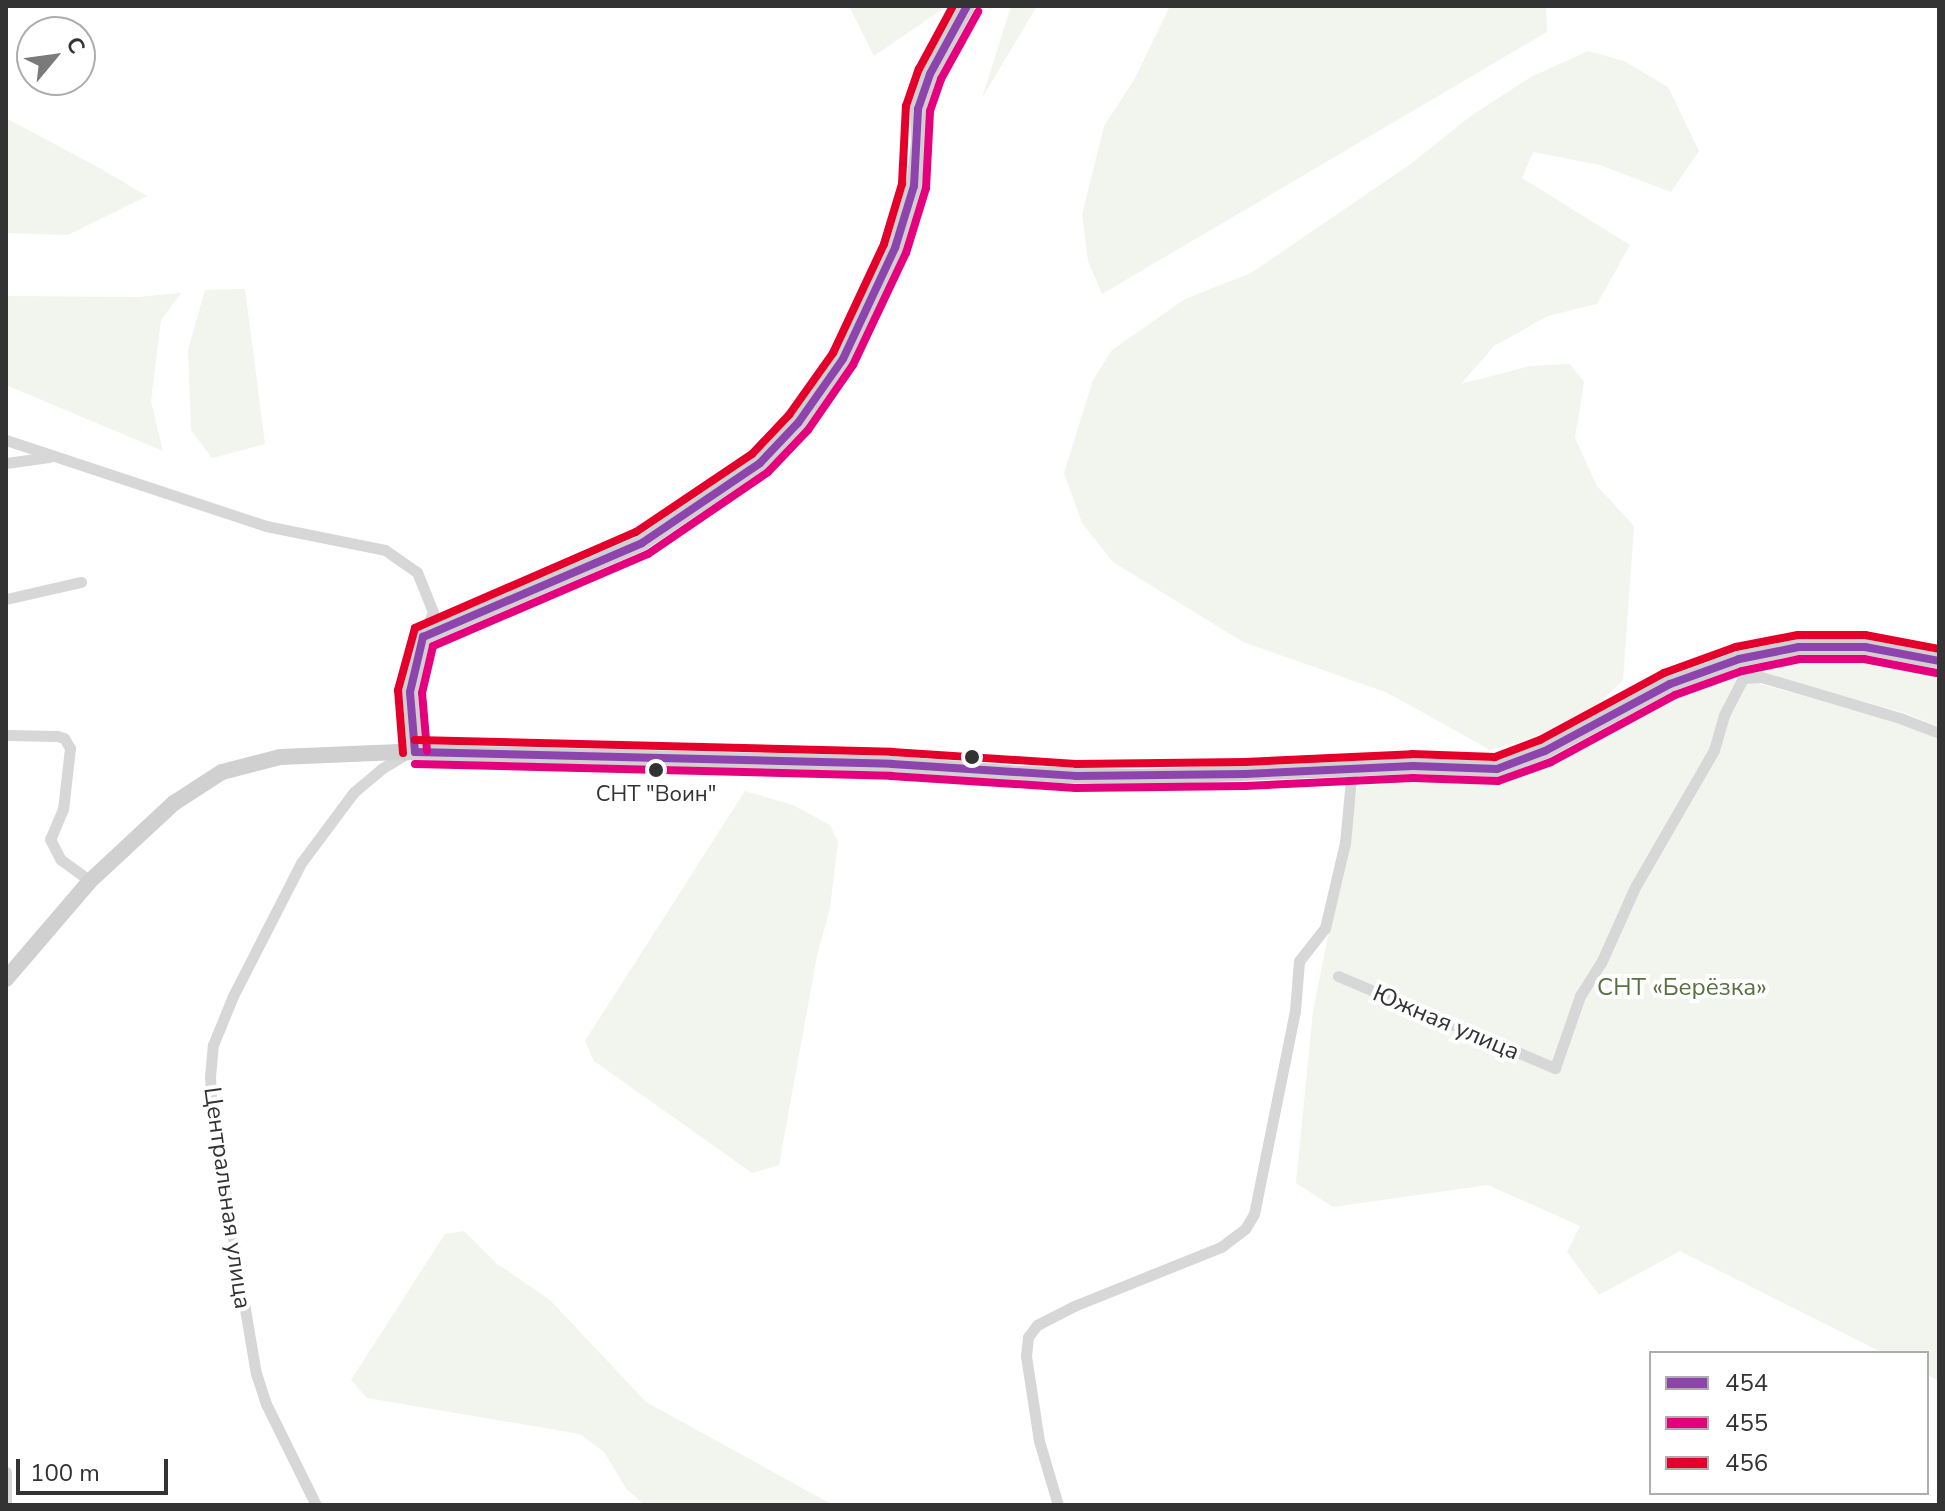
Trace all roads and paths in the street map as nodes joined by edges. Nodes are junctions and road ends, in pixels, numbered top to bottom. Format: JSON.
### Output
{"nodes":[{"id":1,"x":967,"y":6,"type":"edge"},
{"id":2,"x":6,"y":440,"type":"edge"},
{"id":3,"x":49,"y":457,"type":"junction"},
{"id":4,"x":6,"y":463,"type":"edge"},
{"id":5,"x":81,"y":582,"type":"dead end"},
{"id":6,"x":6,"y":599,"type":"edge"},
{"id":7,"x":423,"y":637,"type":"junction"},
{"id":8,"x":1939,"y":661,"type":"edge"},
{"id":9,"x":1939,"y":733,"type":"edge"},
{"id":10,"x":6,"y":735,"type":"edge"},
{"id":11,"x":412,"y":752,"type":"junction"},
{"id":12,"x":1352,"y":769,"type":"junction"},
{"id":13,"x":90,"y":881,"type":"junction"},
{"id":14,"x":1338,"y":976,"type":"dead end"},
{"id":15,"x":6,"y":979,"type":"edge"},
{"id":16,"x":6,"y":1472,"type":"edge"},
{"id":17,"x":6,"y":1505,"type":"edge"},
{"id":18,"x":316,"y":1505,"type":"edge"},
{"id":19,"x":1058,"y":1505,"type":"edge"}],
"edges":[{"from":1,"to":7,"type":"street"},
{"from":2,"to":3,"type":"street"},
{"from":3,"to":4,"type":"street"},
{"from":3,"to":7,"type":"street"},
{"from":5,"to":6,"type":"street"},
{"from":7,"to":11,"type":"street"},
{"from":8,"to":12,"type":"street"},
{"from":9,"to":14,"type":"street","name":"Южная улица"},
{"from":10,"to":13,"type":"street"},
{"from":11,"to":12,"type":"street"},
{"from":11,"to":13,"type":"street"},
{"from":11,"to":18,"type":"street","name":"Центральная улица"},
{"from":12,"to":19,"type":"street"},
{"from":13,"to":15,"type":"street"},
{"from":16,"to":17,"type":"street"}]}
